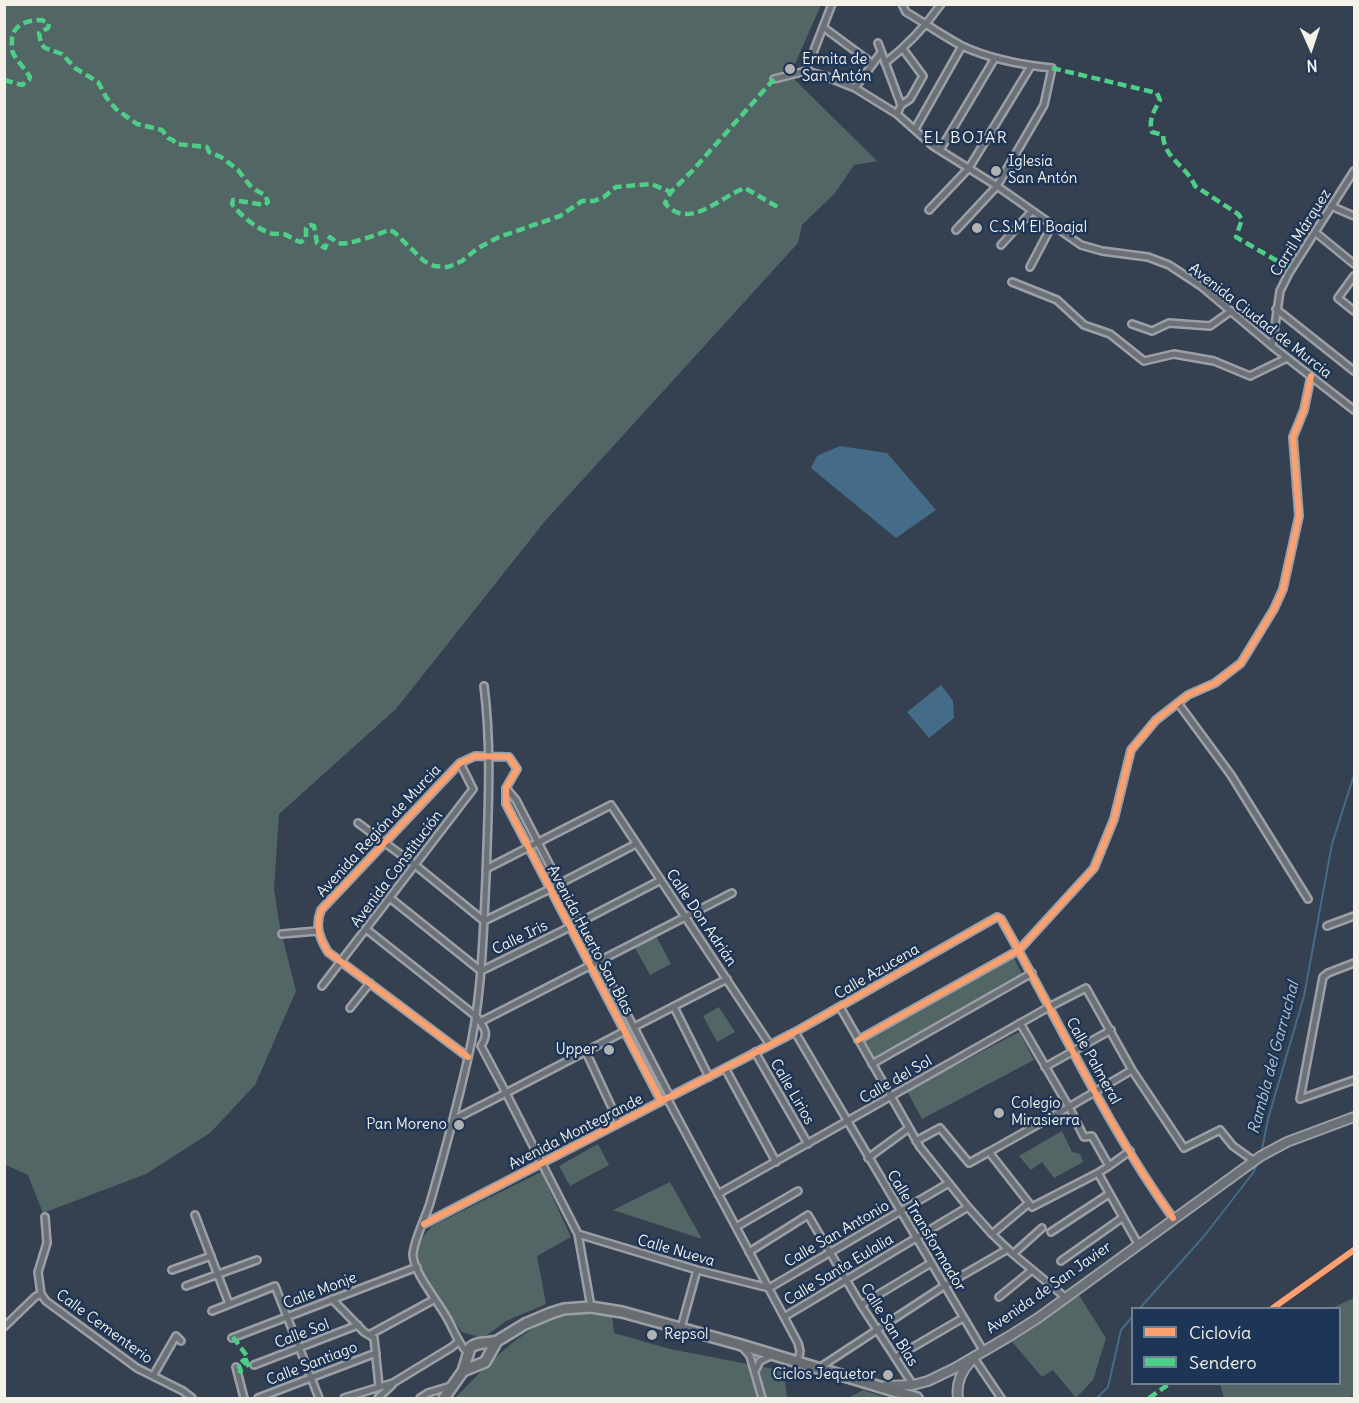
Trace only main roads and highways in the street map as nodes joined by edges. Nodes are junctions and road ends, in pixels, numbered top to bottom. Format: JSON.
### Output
{"nodes":[{"id":1,"x":1354,"y":1117,"type":"edge"},
{"id":2,"x":497,"y":1341,"type":"junction"},
{"id":3,"x":480,"y":1344,"type":"junction"},
{"id":4,"x":468,"y":1354,"type":"junction"},
{"id":5,"x":489,"y":1355,"type":"junction"},
{"id":6,"x":974,"y":1358,"type":"junction"},
{"id":7,"x":478,"y":1364,"type":"junction"},
{"id":8,"x":463,"y":1371,"type":"junction"},
{"id":9,"x":876,"y":1385,"type":"junction"},
{"id":10,"x":913,"y":1385,"type":"junction"},
{"id":11,"x":913,"y":1397,"type":"edge"},
{"id":12,"x":444,"y":1398,"type":"edge"},
{"id":13,"x":958,"y":1398,"type":"edge"}],
"edges":[{"from":1,"to":6,"type":"main road","name":"Avenida de San Javier"},
{"from":2,"to":3,"type":"main road","name":"Avenida de San Javier"},
{"from":2,"to":5,"type":"main road","name":"Avenida de San Javier"},
{"from":2,"to":9,"type":"main road","name":"Avenida de San Javier"},
{"from":3,"to":4,"type":"main road"},
{"from":3,"to":5,"type":"main road"},
{"from":4,"to":7,"type":"main road"},
{"from":4,"to":8,"type":"main road"},
{"from":5,"to":7,"type":"main road"},
{"from":6,"to":10,"type":"main road","name":"Avenida de San Javier"},
{"from":6,"to":13,"type":"main road"},
{"from":7,"to":8,"type":"main road"},
{"from":8,"to":12,"type":"main road"},
{"from":9,"to":10,"type":"main road","name":"Avenida de San Javier"},
{"from":9,"to":11,"type":"main road"},
{"from":10,"to":11,"type":"main road"}]}
